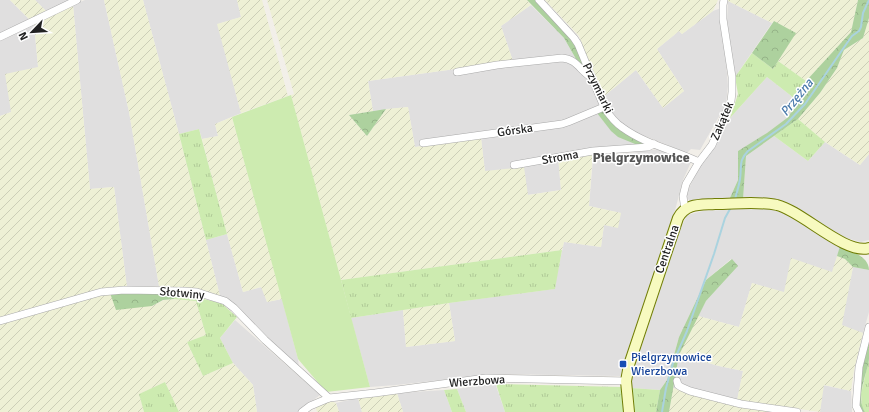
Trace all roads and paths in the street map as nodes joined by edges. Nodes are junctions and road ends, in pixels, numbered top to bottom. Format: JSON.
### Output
{"nodes":[{"id":1,"x":77,"y":0,"type":"edge"},
{"id":2,"x":539,"y":0,"type":"edge"},
{"id":3,"x":724,"y":0,"type":"edge"},
{"id":4,"x":0,"y":37,"type":"edge"},
{"id":5,"x":458,"y":72,"type":"dead end"},
{"id":6,"x":592,"y":78,"type":"junction"},
{"id":7,"x":604,"y":107,"type":"junction"},
{"id":8,"x":423,"y":142,"type":"dead end"},
{"id":9,"x":654,"y":144,"type":"junction"},
{"id":10,"x":699,"y":162,"type":"junction"},
{"id":11,"x":514,"y":165,"type":"dead end"},
{"id":12,"x":685,"y":210,"type":"junction"},
{"id":13,"x":869,"y":248,"type":"edge"},
{"id":14,"x":0,"y":321,"type":"edge"},
{"id":15,"x":869,"y":327,"type":"edge"},
{"id":16,"x":677,"y":380,"type":"dead end"},
{"id":17,"x":626,"y":381,"type":"junction"},
{"id":18,"x":329,"y":398,"type":"junction"},
{"id":19,"x":302,"y":412,"type":"edge"},
{"id":20,"x":629,"y":412,"type":"edge"},
{"id":21,"x":797,"y":412,"type":"edge"},
{"id":22,"x":859,"y":412,"type":"edge"}],
"edges":[{"from":1,"to":4,"type":"street"},
{"from":2,"to":6,"type":"street","name":"Przymiarki"},
{"from":3,"to":10,"type":"street","name":"Zakątek"},
{"from":5,"to":6,"type":"street"},
{"from":6,"to":7,"type":"street","name":"Przymiarki"},
{"from":7,"to":8,"type":"street","name":"Górska"},
{"from":7,"to":9,"type":"street","name":"Przymiarki"},
{"from":9,"to":10,"type":"street","name":"Przymiarki"},
{"from":9,"to":11,"type":"street","name":"Stroma"},
{"from":10,"to":12,"type":"street","name":"Zakątek"},
{"from":12,"to":13,"type":"street","name":"Centralna"},
{"from":12,"to":17,"type":"street","name":"Centralna"},
{"from":14,"to":18,"type":"street","name":"Słotwiny"},
{"from":15,"to":22,"type":"street"},
{"from":16,"to":21,"type":"street"},
{"from":17,"to":18,"type":"street","name":"Wierzbowa"},
{"from":17,"to":20,"type":"street","name":"Centralna"},
{"from":18,"to":19,"type":"street","name":"Wierzbowa"}]}
